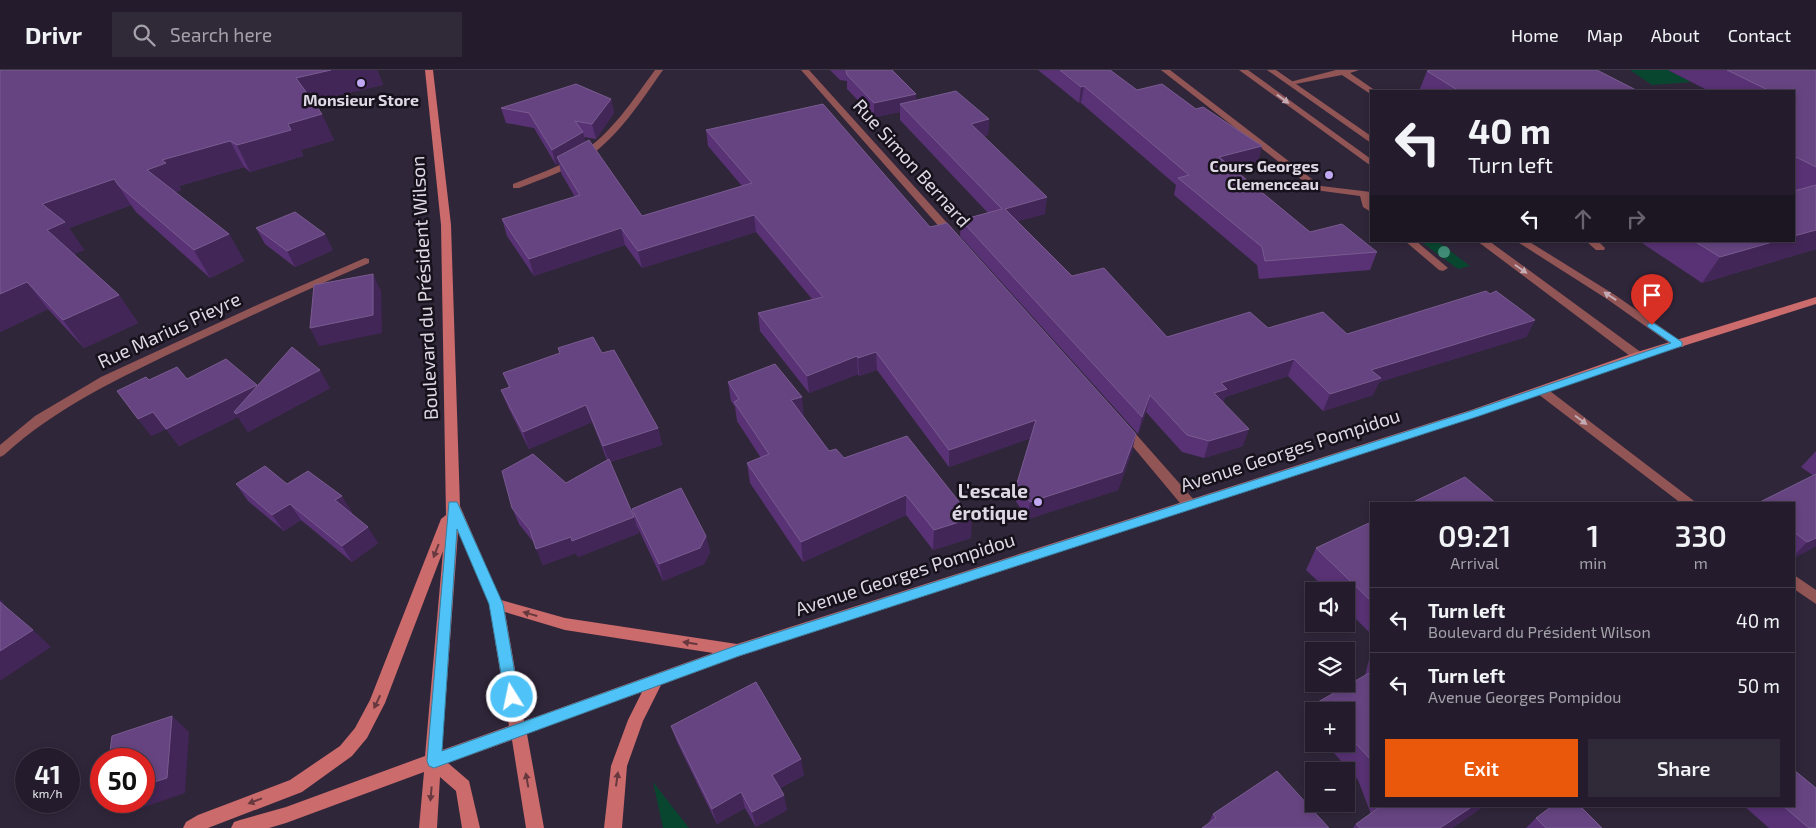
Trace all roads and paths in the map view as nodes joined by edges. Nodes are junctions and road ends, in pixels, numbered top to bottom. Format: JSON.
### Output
{"nodes":[{"id":1,"x":429,"y":70,"type":"edge"},
{"id":2,"x":659,"y":70,"type":"edge"},
{"id":3,"x":805,"y":70,"type":"edge"},
{"id":4,"x":1165,"y":70,"type":"edge"},
{"id":5,"x":1243,"y":70,"type":"edge"},
{"id":6,"x":1271,"y":70,"type":"edge"},
{"id":7,"x":1356,"y":70,"type":"edge"},
{"id":8,"x":1342,"y":71,"type":"edge"},
{"id":9,"x":1290,"y":83,"type":"junction"},
{"id":10,"x":1370,"y":90,"type":"edge"},
{"id":11,"x":1370,"y":139,"type":"edge"},
{"id":12,"x":1370,"y":161,"type":"edge"},
{"id":13,"x":516,"y":186,"type":"dead end"},
{"id":14,"x":1368,"y":195,"type":"edge"},
{"id":15,"x":1370,"y":208,"type":"edge"},
{"id":16,"x":1411,"y":242,"type":"edge"},
{"id":17,"x":1483,"y":242,"type":"edge"},
{"id":18,"x":1522,"y":242,"type":"edge"},
{"id":19,"x":964,"y":247,"type":"edge"},
{"id":20,"x":365,"y":261,"type":"dead end"},
{"id":21,"x":1443,"y":268,"type":"dead end"},
{"id":22,"x":1816,"y":300,"type":"edge"},
{"id":23,"x":1679,"y":344,"type":"junction"},
{"id":24,"x":1638,"y":356,"type":"junction"},
{"id":25,"x":1542,"y":391,"type":"junction"},
{"id":26,"x":1115,"y":418,"type":"edge"},
{"id":27,"x":0,"y":452,"type":"edge"},
{"id":28,"x":1689,"y":502,"type":"edge"},
{"id":29,"x":1190,"y":505,"type":"junction"},
{"id":30,"x":453,"y":506,"type":"junction"},
{"id":31,"x":1795,"y":582,"type":"edge"},
{"id":32,"x":1816,"y":598,"type":"edge"},
{"id":33,"x":496,"y":604,"type":"junction"},
{"id":34,"x":738,"y":650,"type":"junction"},
{"id":35,"x":656,"y":680,"type":"junction"},
{"id":36,"x":518,"y":730,"type":"junction"},
{"id":37,"x":434,"y":761,"type":"junction"},
{"id":38,"x":192,"y":828,"type":"edge"},
{"id":39,"x":240,"y":828,"type":"edge"},
{"id":40,"x":428,"y":828,"type":"edge"},
{"id":41,"x":471,"y":828,"type":"edge"},
{"id":42,"x":535,"y":828,"type":"edge"},
{"id":43,"x":613,"y":828,"type":"edge"}],
"edges":[{"from":1,"to":30,"type":"main road","name":"Boulevard du Président Wilson"},
{"from":2,"to":13,"type":"street"},
{"from":3,"to":19,"type":"street","name":"Rue Simon Bernard"},
{"from":4,"to":14,"type":"street"},
{"from":5,"to":12,"type":"street","one_way":true},
{"from":6,"to":9,"type":"street"},
{"from":7,"to":8,"type":"street"},
{"from":8,"to":9,"type":"street"},
{"from":8,"to":10,"type":"street"},
{"from":9,"to":11,"type":"street"},
{"from":14,"to":15,"type":"street"},
{"from":16,"to":21,"type":"street"},
{"from":17,"to":24,"type":"street","one_way":true},
{"from":23,"to":18,"type":"street","one_way":true},
{"from":20,"to":27,"type":"street","name":"Rue Marius Pieyre"},
{"from":22,"to":23,"type":"main road","name":"Avenue Georges Pompidou"},
{"from":23,"to":24,"type":"main road","name":"Avenue Georges Pompidou"},
{"from":24,"to":25,"type":"main road","name":"Avenue Georges Pompidou"},
{"from":25,"to":28,"type":"street","one_way":true},
{"from":25,"to":29,"type":"main road","name":"Avenue Georges Pompidou"},
{"from":26,"to":29,"type":"street"},
{"from":29,"to":34,"type":"main road","name":"Avenue Georges Pompidou"},
{"from":30,"to":33,"type":"main road","name":"Boulevard du Président Wilson"},
{"from":30,"to":37,"type":"main road","name":"Boulevard du Président Wilson"},
{"from":30,"to":38,"type":"main road","one_way":true},
{"from":31,"to":32,"type":"street"},
{"from":34,"to":33,"type":"main road","one_way":true},
{"from":33,"to":36,"type":"main road","name":"Boulevard du Président Wilson"},
{"from":34,"to":35,"type":"main road","name":"Avenue Georges Pompidou"},
{"from":35,"to":36,"type":"main road","name":"Avenue Georges Pompidou"},
{"from":43,"to":35,"type":"main road","one_way":true},
{"from":36,"to":37,"type":"main road","name":"Avenue Georges Pompidou"},
{"from":42,"to":36,"type":"main road","name":"Boulevard du Président Wilson","one_way":true},
{"from":37,"to":39,"type":"main road","name":"Avenue Georges Pompidou"},
{"from":37,"to":40,"type":"main road","name":"Boulevard du Président Wilson","one_way":true},
{"from":37,"to":41,"type":"main road"}]}
